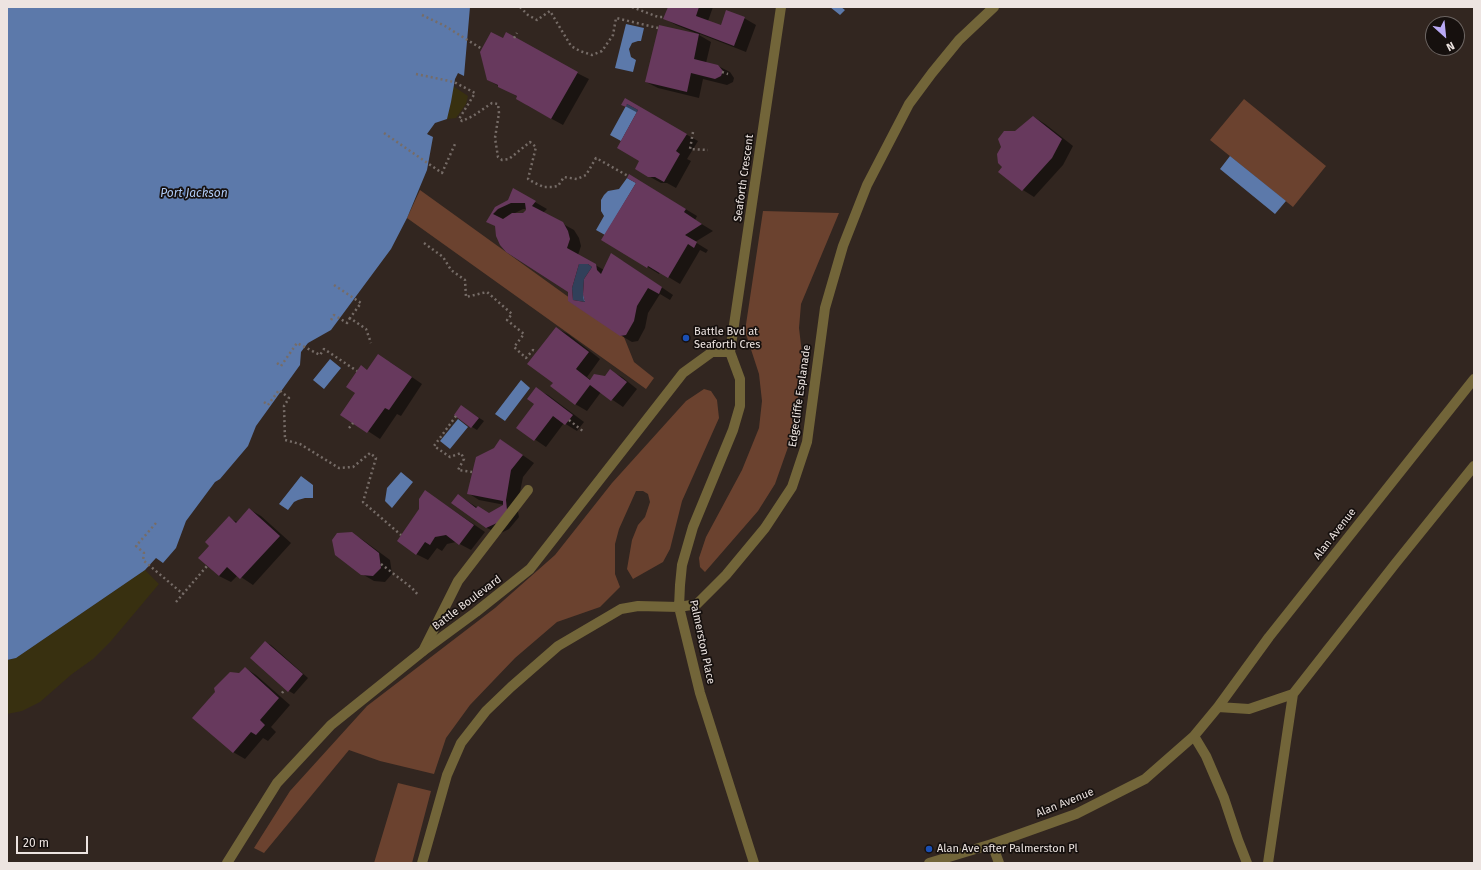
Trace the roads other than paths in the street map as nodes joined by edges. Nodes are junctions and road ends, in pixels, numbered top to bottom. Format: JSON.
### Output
{"nodes":[{"id":1,"x":781,"y":7,"type":"edge"},
{"id":2,"x":994,"y":7,"type":"edge"},
{"id":3,"x":730,"y":352,"type":"junction"},
{"id":4,"x":1474,"y":379,"type":"edge"},
{"id":5,"x":1474,"y":466,"type":"edge"},
{"id":6,"x":528,"y":490,"type":"dead end"},
{"id":7,"x":679,"y":607,"type":"junction"},
{"id":8,"x":423,"y":651,"type":"junction"},
{"id":9,"x":1293,"y":694,"type":"junction"},
{"id":10,"x":1218,"y":707,"type":"junction"},
{"id":11,"x":1194,"y":736,"type":"junction"},
{"id":12,"x":992,"y":844,"type":"junction"},
{"id":13,"x":227,"y":863,"type":"edge"},
{"id":14,"x":422,"y":863,"type":"edge"},
{"id":15,"x":754,"y":863,"type":"edge"},
{"id":16,"x":929,"y":863,"type":"edge"},
{"id":17,"x":998,"y":863,"type":"edge"},
{"id":18,"x":1248,"y":863,"type":"edge"},
{"id":19,"x":1268,"y":863,"type":"edge"}],
"edges":[{"from":1,"to":3,"type":"street","name":"Seaforth Crescent"},
{"from":2,"to":7,"type":"street","name":"Edgecliffe Esplanade"},
{"from":3,"to":7,"type":"street","name":"Palmerston Place"},
{"from":3,"to":8,"type":"street","name":"Battle Boulevard"},
{"from":4,"to":10,"type":"street","name":"Alan Avenue"},
{"from":5,"to":9,"type":"street"},
{"from":6,"to":8,"type":"street"},
{"from":7,"to":14,"type":"street","name":"Edgecliffe Esplanade"},
{"from":7,"to":15,"type":"street","name":"Palmerston Place"},
{"from":8,"to":13,"type":"street","name":"Battle Boulevard"},
{"from":9,"to":10,"type":"street"},
{"from":9,"to":19,"type":"street"},
{"from":10,"to":11,"type":"street","name":"Alan Avenue"},
{"from":11,"to":12,"type":"street","name":"Alan Avenue"},
{"from":11,"to":18,"type":"street"},
{"from":12,"to":16,"type":"street","name":"Alan Avenue"},
{"from":12,"to":17,"type":"street"}]}
